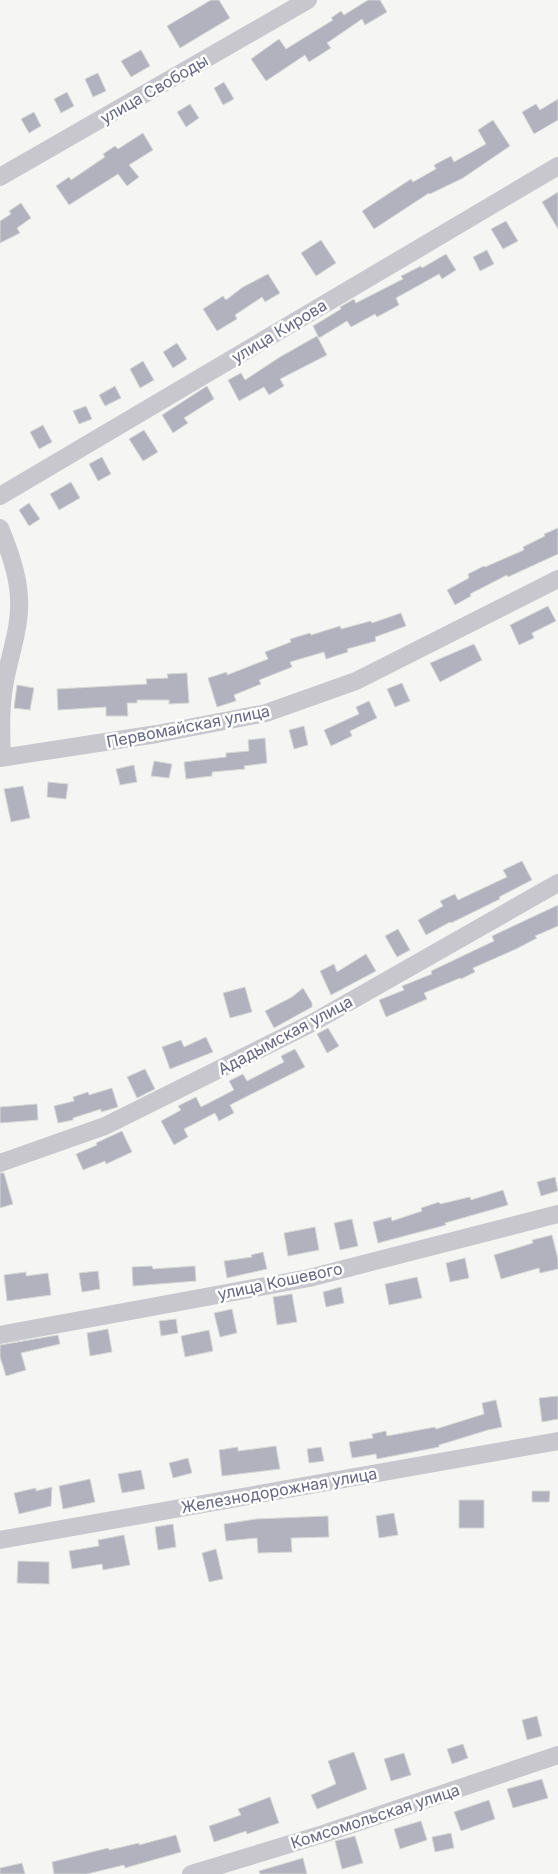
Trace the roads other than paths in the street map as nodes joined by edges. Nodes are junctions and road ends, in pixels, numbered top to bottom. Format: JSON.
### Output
{"nodes":[{"id":1,"x":308,"y":0,"type":"edge"},
{"id":2,"x":558,"y":166,"type":"edge"},
{"id":3,"x":0,"y":177,"type":"edge"},
{"id":4,"x":0,"y":496,"type":"edge"},
{"id":5,"x":0,"y":528,"type":"edge"},
{"id":6,"x":558,"y":579,"type":"edge"},
{"id":7,"x":1,"y":757,"type":"edge"},
{"id":8,"x":558,"y":883,"type":"edge"},
{"id":9,"x":0,"y":1163,"type":"edge"},
{"id":10,"x":558,"y":1214,"type":"edge"},
{"id":11,"x":0,"y":1335,"type":"edge"},
{"id":12,"x":558,"y":1442,"type":"edge"},
{"id":13,"x":0,"y":1540,"type":"edge"},
{"id":14,"x":558,"y":1755,"type":"edge"},
{"id":15,"x":192,"y":1874,"type":"edge"}],
"edges":[{"from":1,"to":3,"type":"street","name":"улица Свободы"},
{"from":2,"to":4,"type":"street","name":"улица Кирова"},
{"from":5,"to":7,"type":"street"},
{"from":6,"to":7,"type":"street","name":"Первомайская улица"},
{"from":8,"to":9,"type":"street","name":"Ададымская улица"},
{"from":10,"to":11,"type":"street","name":"улица Кошевого"},
{"from":12,"to":13,"type":"street","name":"Железнодорожная улица"},
{"from":14,"to":15,"type":"street","name":"Комсомольская улица"}]}
